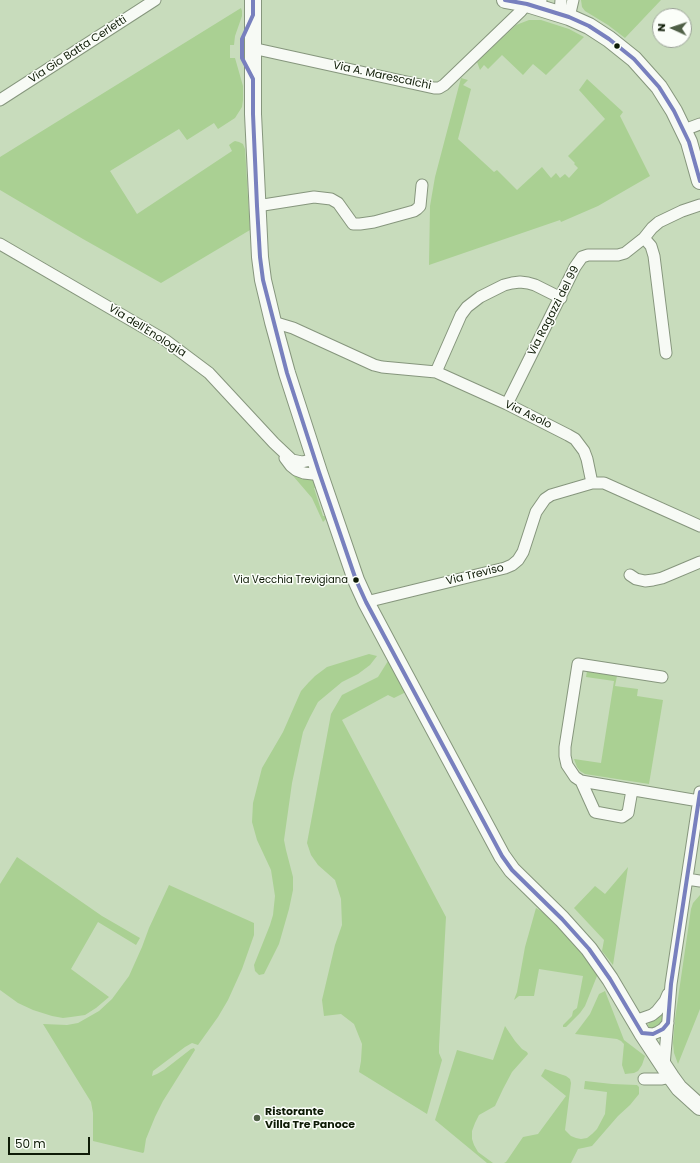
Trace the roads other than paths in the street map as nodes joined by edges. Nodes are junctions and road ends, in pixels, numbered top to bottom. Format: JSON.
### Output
{"nodes":[{"id":1,"x":155,"y":0,"type":"edge"},
{"id":2,"x":253,"y":0,"type":"edge"},
{"id":3,"x":505,"y":0,"type":"edge"},
{"id":4,"x":573,"y":0,"type":"edge"},
{"id":5,"x":534,"y":2,"type":"edge"},
{"id":6,"x":141,"y":4,"type":"edge"},
{"id":7,"x":563,"y":10,"type":"edge"},
{"id":8,"x":252,"y":48,"type":"junction"},
{"id":9,"x":0,"y":100,"type":"edge"},
{"id":10,"x":700,"y":124,"type":"edge"},
{"id":11,"x":684,"y":130,"type":"junction"},
{"id":12,"x":696,"y":147,"type":"edge"},
{"id":13,"x":700,"y":181,"type":"edge"},
{"id":14,"x":422,"y":185,"type":"dead end"},
{"id":15,"x":700,"y":205,"type":"edge"},
{"id":16,"x":257,"y":206,"type":"junction"},
{"id":17,"x":644,"y":238,"type":"junction"},
{"id":18,"x":0,"y":244,"type":"edge"},
{"id":19,"x":561,"y":298,"type":"junction"},
{"id":20,"x":273,"y":322,"type":"junction"},
{"id":21,"x":666,"y":353,"type":"dead end"},
{"id":22,"x":436,"y":372,"type":"junction"},
{"id":23,"x":507,"y":404,"type":"junction"},
{"id":24,"x":317,"y":466,"type":"junction"},
{"id":25,"x":592,"y":483,"type":"junction"},
{"id":26,"x":700,"y":526,"type":"edge"},
{"id":27,"x":700,"y":562,"type":"edge"},
{"id":28,"x":630,"y":575,"type":"dead end"},
{"id":29,"x":366,"y":602,"type":"junction"},
{"id":30,"x":662,"y":677,"type":"dead end"},
{"id":31,"x":581,"y":781,"type":"junction"},
{"id":32,"x":632,"y":790,"type":"junction"},
{"id":33,"x":699,"y":797,"type":"edge"},
{"id":34,"x":687,"y":879,"type":"junction"},
{"id":35,"x":700,"y":881,"type":"edge"},
{"id":36,"x":671,"y":984,"type":"junction"},
{"id":37,"x":668,"y":1023,"type":"junction"},
{"id":38,"x":638,"y":1027,"type":"junction"},
{"id":39,"x":667,"y":1072,"type":"junction"},
{"id":40,"x":644,"y":1079,"type":"dead end"},
{"id":41,"x":700,"y":1107,"type":"edge"}],
"edges":[{"from":1,"to":6,"type":"street","name":"Via Gio Batta Cerletti"},
{"from":2,"to":8,"type":"street"},
{"from":3,"to":5,"type":"street"},
{"from":4,"to":7,"type":"street"},
{"from":5,"to":7,"type":"street"},
{"from":5,"to":8,"type":"street","name":"Via A. Marescalchi"},
{"from":6,"to":9,"type":"street","name":"Via Gio Batta Cerletti"},
{"from":7,"to":11,"type":"street"},
{"from":8,"to":16,"type":"street"},
{"from":10,"to":11,"type":"street"},
{"from":11,"to":12,"type":"street"},
{"from":12,"to":13,"type":"street"},
{"from":14,"to":16,"type":"street"},
{"from":15,"to":17,"type":"street","name":"Via Ragazzi del 99"},
{"from":16,"to":20,"type":"street"},
{"from":17,"to":19,"type":"street","name":"Via Ragazzi del 99"},
{"from":17,"to":21,"type":"street"},
{"from":18,"to":24,"type":"street","name":"Via dell'Enologia"},
{"from":19,"to":22,"type":"street"},
{"from":19,"to":23,"type":"street","name":"Via Ragazzi del 99"},
{"from":20,"to":22,"type":"street","name":"Via Asolo"},
{"from":20,"to":24,"type":"street"},
{"from":22,"to":23,"type":"street","name":"Via Asolo"},
{"from":23,"to":25,"type":"street","name":"Via Asolo"},
{"from":24,"to":29,"type":"street"},
{"from":25,"to":26,"type":"street","name":"Via Treviso"},
{"from":25,"to":29,"type":"street","name":"Via Treviso"},
{"from":27,"to":28,"type":"street"},
{"from":29,"to":38,"type":"street"},
{"from":30,"to":31,"type":"street"},
{"from":31,"to":32,"type":"street"},
{"from":31,"to":32,"type":"street"},
{"from":32,"to":33,"type":"street"},
{"from":33,"to":34,"type":"street"},
{"from":34,"to":35,"type":"street"},
{"from":34,"to":36,"type":"street"},
{"from":36,"to":37,"type":"street"},
{"from":36,"to":38,"type":"street"},
{"from":37,"to":38,"type":"street"},
{"from":37,"to":39,"type":"street"},
{"from":38,"to":39,"type":"street"},
{"from":39,"to":40,"type":"street"},
{"from":39,"to":41,"type":"street"}]}
